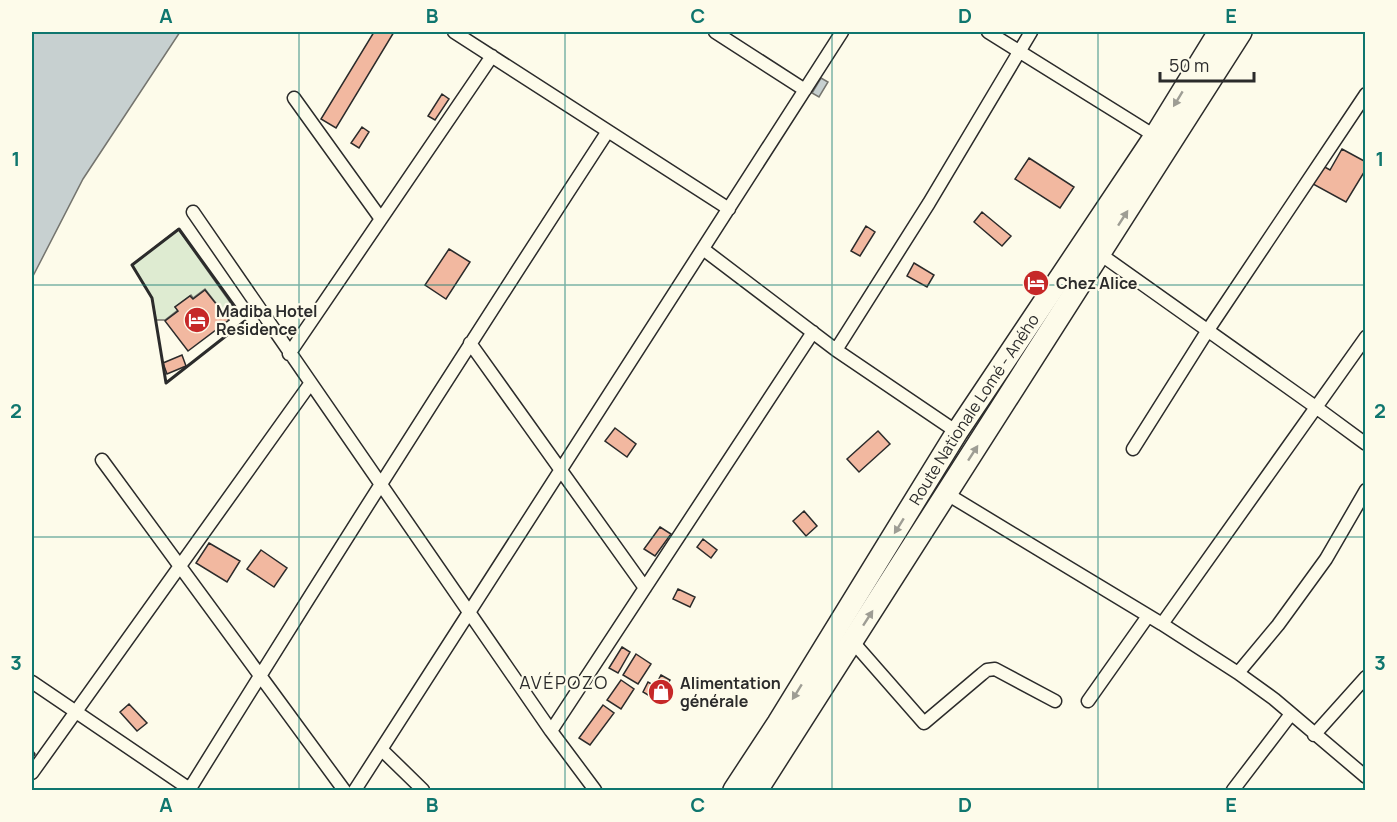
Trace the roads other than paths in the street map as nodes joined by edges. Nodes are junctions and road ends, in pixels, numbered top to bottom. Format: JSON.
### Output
{"nodes":[{"id":1,"x":454,"y":32,"type":"edge"},
{"id":2,"x":715,"y":32,"type":"edge"},
{"id":3,"x":842,"y":32,"type":"edge"},
{"id":4,"x":988,"y":32,"type":"edge"},
{"id":5,"x":1031,"y":32,"type":"edge"},
{"id":6,"x":1219,"y":32,"type":"edge"},
{"id":7,"x":1241,"y":32,"type":"edge"},
{"id":8,"x":1020,"y":51,"type":"junction"},
{"id":9,"x":492,"y":56,"type":"junction"},
{"id":10,"x":805,"y":90,"type":"junction"},
{"id":11,"x":1365,"y":94,"type":"edge"},
{"id":12,"x":294,"y":98,"type":"dead end"},
{"id":13,"x":608,"y":131,"type":"junction"},
{"id":14,"x":1155,"y":136,"type":"junction"},
{"id":15,"x":729,"y":209,"type":"junction"},
{"id":16,"x":193,"y":212,"type":"dead end"},
{"id":17,"x":381,"y":219,"type":"junction"},
{"id":18,"x":703,"y":249,"type":"junction"},
{"id":19,"x":1100,"y":254,"type":"junction"},
{"id":20,"x":1208,"y":330,"type":"junction"},
{"id":21,"x":813,"y":332,"type":"junction"},
{"id":22,"x":1365,"y":337,"type":"edge"},
{"id":23,"x":470,"y":343,"type":"junction"},
{"id":24,"x":836,"y":350,"type":"junction"},
{"id":25,"x":289,"y":354,"type":"junction"},
{"id":26,"x":310,"y":384,"type":"junction"},
{"id":27,"x":1317,"y":408,"type":"junction"},
{"id":28,"x":957,"y":432,"type":"junction"},
{"id":29,"x":1365,"y":444,"type":"edge"},
{"id":30,"x":1133,"y":449,"type":"dead end"},
{"id":31,"x":102,"y":460,"type":"dead end"},
{"id":32,"x":561,"y":468,"type":"junction"},
{"id":33,"x":381,"y":485,"type":"junction"},
{"id":34,"x":1365,"y":490,"type":"edge"},
{"id":35,"x":947,"y":494,"type":"junction"},
{"id":36,"x":179,"y":567,"type":"junction"},
{"id":37,"x":645,"y":588,"type":"junction"},
{"id":38,"x":470,"y":613,"type":"junction"},
{"id":39,"x":1148,"y":616,"type":"junction"},
{"id":40,"x":1162,"y":624,"type":"junction"},
{"id":41,"x":853,"y":642,"type":"junction"},
{"id":42,"x":1238,"y":673,"type":"junction"},
{"id":43,"x":259,"y":676,"type":"junction"},
{"id":44,"x":1365,"y":677,"type":"edge"},
{"id":45,"x":32,"y":682,"type":"edge"},
{"id":46,"x":1055,"y":701,"type":"dead end"},
{"id":47,"x":1088,"y":701,"type":"dead end"},
{"id":48,"x":75,"y":712,"type":"junction"},
{"id":49,"x":1291,"y":714,"type":"junction"},
{"id":50,"x":551,"y":731,"type":"junction"},
{"id":51,"x":1314,"y":735,"type":"junction"},
{"id":52,"x":382,"y":750,"type":"junction"},
{"id":53,"x":32,"y":773,"type":"edge"},
{"id":54,"x":1365,"y":777,"type":"edge"},
{"id":55,"x":190,"y":790,"type":"edge"},
{"id":56,"x":344,"y":790,"type":"edge"},
{"id":57,"x":355,"y":790,"type":"edge"},
{"id":58,"x":423,"y":790,"type":"edge"},
{"id":59,"x":595,"y":790,"type":"edge"},
{"id":60,"x":734,"y":790,"type":"edge"},
{"id":61,"x":757,"y":790,"type":"edge"},
{"id":62,"x":1233,"y":790,"type":"edge"}],
"edges":[{"from":1,"to":9,"type":"street"},
{"from":2,"to":10,"type":"street"},
{"from":3,"to":10,"type":"street"},
{"from":4,"to":8,"type":"street"},
{"from":5,"to":8,"type":"street"},
{"from":6,"to":14,"type":"highway","name":"Route Nationale Lomé - Aného","one_way":true},
{"from":19,"to":7,"type":"highway","name":"Route Nationale Lomé - Aného","one_way":true},
{"from":8,"to":14,"type":"street"},
{"from":8,"to":24,"type":"street"},
{"from":9,"to":13,"type":"street"},
{"from":9,"to":17,"type":"street"},
{"from":10,"to":15,"type":"street"},
{"from":11,"to":20,"type":"street"},
{"from":12,"to":17,"type":"street"},
{"from":13,"to":15,"type":"street"},
{"from":13,"to":23,"type":"street"},
{"from":14,"to":28,"type":"highway","name":"Route Nationale Lomé - Aného"},
{"from":15,"to":18,"type":"street"},
{"from":16,"to":25,"type":"street"},
{"from":17,"to":25,"type":"street"},
{"from":18,"to":21,"type":"street"},
{"from":18,"to":32,"type":"street"},
{"from":19,"to":20,"type":"street"},
{"from":35,"to":19,"type":"highway","name":"Route Nationale Lomé - Aného","one_way":true},
{"from":20,"to":27,"type":"street"},
{"from":20,"to":30,"type":"street"},
{"from":21,"to":24,"type":"street"},
{"from":21,"to":37,"type":"street"},
{"from":22,"to":27,"type":"street"},
{"from":23,"to":32,"type":"street"},
{"from":23,"to":33,"type":"street"},
{"from":24,"to":28,"type":"street"},
{"from":25,"to":26,"type":"street"},
{"from":26,"to":33,"type":"street"},
{"from":26,"to":36,"type":"street"},
{"from":27,"to":29,"type":"street"},
{"from":27,"to":40,"type":"street"},
{"from":28,"to":60,"type":"highway","name":"Route Nationale Lomé - Aného","one_way":true},
{"from":31,"to":36,"type":"street"},
{"from":32,"to":37,"type":"street"},
{"from":32,"to":38,"type":"street"},
{"from":33,"to":38,"type":"street"},
{"from":33,"to":43,"type":"street"},
{"from":34,"to":42,"type":"street"},
{"from":35,"to":39,"type":"street"},
{"from":41,"to":35,"type":"highway","name":"Route Nationale Lomé - Aného","one_way":true},
{"from":36,"to":43,"type":"street"},
{"from":36,"to":48,"type":"street"},
{"from":37,"to":50,"type":"street"},
{"from":38,"to":50,"type":"street"},
{"from":38,"to":52,"type":"street"},
{"from":39,"to":40,"type":"street"},
{"from":39,"to":47,"type":"street"},
{"from":40,"to":42,"type":"street"},
{"from":41,"to":46,"type":"street"},
{"from":41,"to":61,"type":"highway","name":"Route Nationale Lomé - Aného"},
{"from":42,"to":49,"type":"street"},
{"from":43,"to":55,"type":"street"},
{"from":43,"to":56,"type":"street"},
{"from":44,"to":51,"type":"street"},
{"from":45,"to":48,"type":"street"},
{"from":48,"to":53,"type":"street"},
{"from":48,"to":55,"type":"street"},
{"from":49,"to":51,"type":"street"},
{"from":49,"to":62,"type":"street"},
{"from":50,"to":59,"type":"street"},
{"from":51,"to":54,"type":"street"},
{"from":52,"to":57,"type":"street"},
{"from":52,"to":58,"type":"street"}]}
